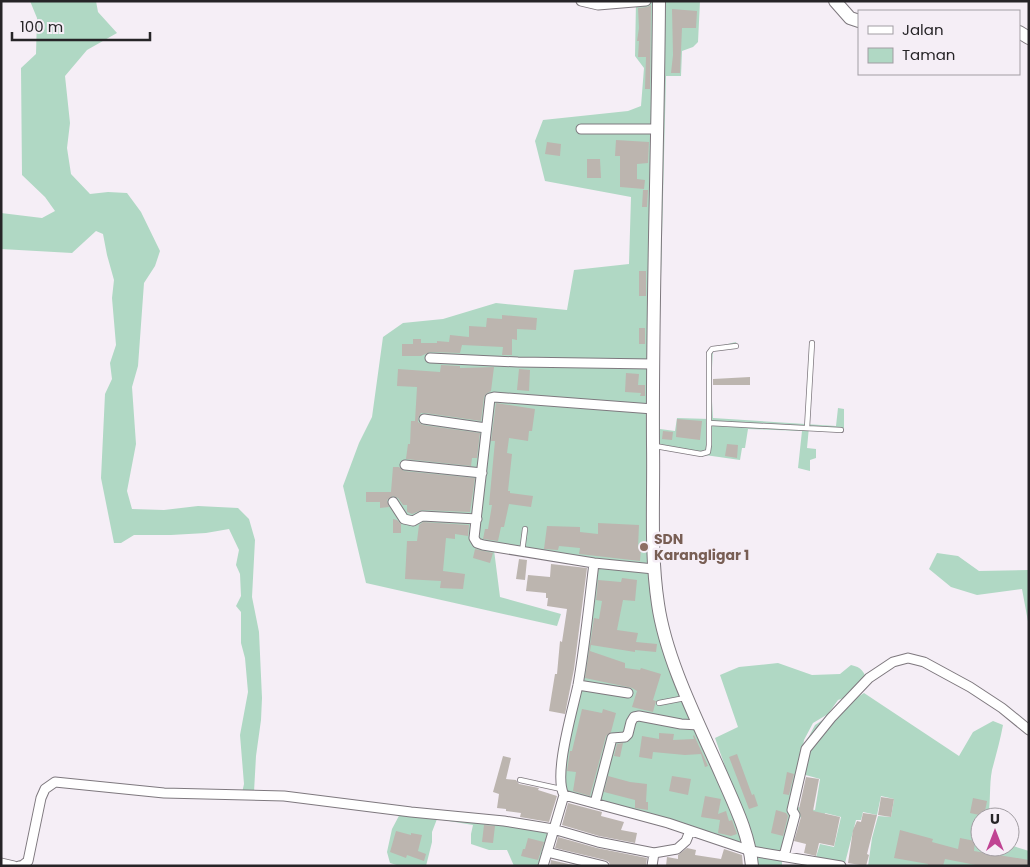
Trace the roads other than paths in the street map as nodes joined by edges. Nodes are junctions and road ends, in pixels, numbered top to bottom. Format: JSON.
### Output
{"nodes":[{"id":1,"x":581,"y":1,"type":"edge"},
{"id":2,"x":646,"y":1,"type":"edge"},
{"id":3,"x":659,"y":1,"type":"edge"},
{"id":4,"x":835,"y":1,"type":"edge"},
{"id":5,"x":858,"y":20,"type":"edge"},
{"id":6,"x":581,"y":129,"type":"dead end"},
{"id":7,"x":658,"y":129,"type":"junction"},
{"id":8,"x":812,"y":343,"type":"dead end"},
{"id":9,"x":736,"y":346,"type":"dead end"},
{"id":10,"x":430,"y":358,"type":"dead end"},
{"id":11,"x":653,"y":364,"type":"junction"},
{"id":12,"x":653,"y":409,"type":"junction"},
{"id":13,"x":424,"y":419,"type":"dead end"},
{"id":14,"x":709,"y":423,"type":"junction"},
{"id":15,"x":486,"y":428,"type":"junction"},
{"id":16,"x":807,"y":428,"type":"junction"},
{"id":17,"x":840,"y":430,"type":"dead end"},
{"id":18,"x":653,"y":445,"type":"junction"},
{"id":19,"x":405,"y":465,"type":"dead end"},
{"id":20,"x":482,"y":472,"type":"junction"},
{"id":21,"x":393,"y":502,"type":"dead end"},
{"id":22,"x":477,"y":520,"type":"junction"},
{"id":23,"x":525,"y":529,"type":"dead end"},
{"id":24,"x":522,"y":552,"type":"junction"},
{"id":25,"x":594,"y":563,"type":"junction"},
{"id":26,"x":654,"y":569,"type":"junction"},
{"id":27,"x":578,"y":685,"type":"junction"},
{"id":28,"x":628,"y":693,"type":"dead end"},
{"id":29,"x":687,"y":697,"type":"junction"},
{"id":30,"x":659,"y":703,"type":"dead end"},
{"id":31,"x":700,"y":726,"type":"junction"},
{"id":32,"x":1029,"y":730,"type":"edge"},
{"id":33,"x":520,"y":780,"type":"dead end"},
{"id":34,"x":562,"y":792,"type":"junction"},
{"id":35,"x":595,"y":803,"type":"junction"},
{"id":36,"x":553,"y":829,"type":"junction"},
{"id":37,"x":690,"y":831,"type":"junction"},
{"id":38,"x":547,"y":852,"type":"junction"},
{"id":39,"x":757,"y":852,"type":"junction"},
{"id":40,"x":654,"y":853,"type":"junction"},
{"id":41,"x":784,"y":856,"type":"junction"},
{"id":42,"x":1,"y":863,"type":"edge"},
{"id":43,"x":14,"y":866,"type":"edge"},
{"id":44,"x":19,"y":866,"type":"edge"},
{"id":45,"x":543,"y":866,"type":"edge"},
{"id":46,"x":604,"y":866,"type":"edge"},
{"id":47,"x":652,"y":866,"type":"edge"},
{"id":48,"x":752,"y":866,"type":"edge"},
{"id":49,"x":841,"y":866,"type":"edge"}],
"edges":[{"from":1,"to":2,"type":"street"},
{"from":3,"to":7,"type":"street"},
{"from":4,"to":5,"type":"street"},
{"from":6,"to":7,"type":"street"},
{"from":7,"to":11,"type":"street"},
{"from":8,"to":16,"type":"lane"},
{"from":9,"to":14,"type":"lane"},
{"from":10,"to":11,"type":"street"},
{"from":11,"to":12,"type":"street"},
{"from":12,"to":15,"type":"street"},
{"from":12,"to":18,"type":"street"},
{"from":13,"to":15,"type":"street"},
{"from":14,"to":16,"type":"lane"},
{"from":14,"to":18,"type":"lane"},
{"from":15,"to":20,"type":"street"},
{"from":16,"to":17,"type":"lane"},
{"from":18,"to":26,"type":"street"},
{"from":19,"to":20,"type":"street"},
{"from":20,"to":22,"type":"street"},
{"from":21,"to":22,"type":"street"},
{"from":22,"to":24,"type":"street"},
{"from":23,"to":24,"type":"lane"},
{"from":24,"to":25,"type":"street"},
{"from":25,"to":26,"type":"street"},
{"from":25,"to":27,"type":"street"},
{"from":26,"to":29,"type":"street"},
{"from":27,"to":28,"type":"street"},
{"from":27,"to":34,"type":"street"},
{"from":29,"to":30,"type":"lane"},
{"from":29,"to":31,"type":"street"},
{"from":31,"to":35,"type":"street"},
{"from":31,"to":39,"type":"street"},
{"from":32,"to":41,"type":"street"},
{"from":33,"to":34,"type":"lane"},
{"from":34,"to":35,"type":"street"},
{"from":34,"to":36,"type":"street"},
{"from":35,"to":37,"type":"street"},
{"from":36,"to":38,"type":"street"},
{"from":36,"to":40,"type":"street"},
{"from":36,"to":44,"type":"street"},
{"from":37,"to":39,"type":"street"},
{"from":37,"to":40,"type":"street"},
{"from":38,"to":45,"type":"street"},
{"from":38,"to":46,"type":"street"},
{"from":39,"to":41,"type":"street"},
{"from":39,"to":48,"type":"street"},
{"from":40,"to":47,"type":"street"},
{"from":41,"to":49,"type":"street"},
{"from":42,"to":43,"type":"street"}]}
